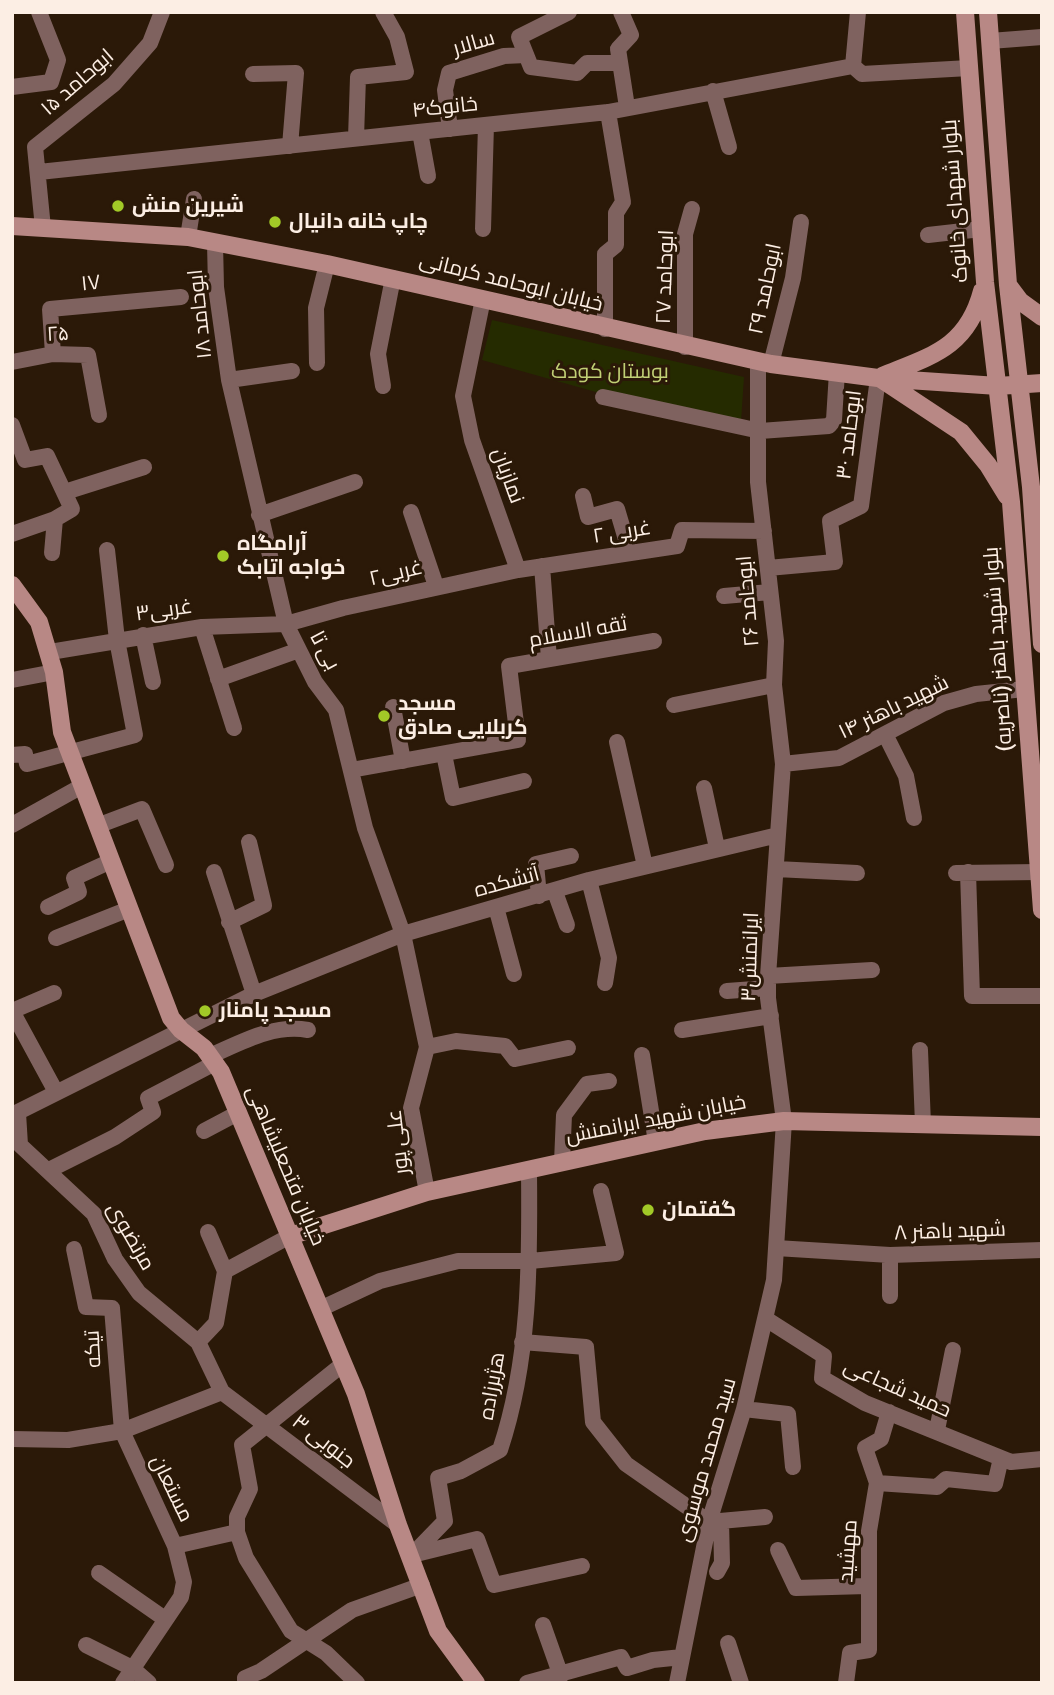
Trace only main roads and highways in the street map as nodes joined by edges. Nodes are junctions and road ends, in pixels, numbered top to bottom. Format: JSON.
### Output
{"nodes":[{"id":1,"x":965,"y":12,"type":"edge"},
{"id":2,"x":988,"y":12,"type":"edge"},
{"id":3,"x":12,"y":226,"type":"edge"},
{"id":4,"x":985,"y":282,"type":"junction"},
{"id":5,"x":1008,"y":285,"type":"junction"},
{"id":6,"x":1042,"y":317,"type":"edge"},
{"id":7,"x":878,"y":377,"type":"junction"},
{"id":8,"x":1042,"y":383,"type":"edge"},
{"id":9,"x":1021,"y":385,"type":"junction"},
{"id":10,"x":998,"y":386,"type":"junction"},
{"id":11,"x":1036,"y":481,"type":"edge"},
{"id":12,"x":1011,"y":502,"type":"junction"},
{"id":13,"x":13,"y":587,"type":"edge"},
{"id":14,"x":1041,"y":632,"type":"edge"},
{"id":15,"x":1042,"y":910,"type":"edge"},
{"id":16,"x":1042,"y":1127,"type":"edge"},
{"id":17,"x":290,"y":1236,"type":"junction"},
{"id":18,"x":476,"y":1683,"type":"edge"}],
"edges":[{"from":1,"to":4,"type":"main road","name":"بلوار شهدای خانوک"},
{"from":2,"to":5,"type":"main road"},
{"from":3,"to":7,"type":"main road","name":"خیابان ابوحامد کرمانی"},
{"from":4,"to":7,"type":"main road"},
{"from":4,"to":10,"type":"main road","name":"بلوار شهدای خانوک"},
{"from":5,"to":6,"type":"main road"},
{"from":5,"to":9,"type":"main road"},
{"from":7,"to":10,"type":"main road","name":"خیابان ابوحامد کرمانی"},
{"from":7,"to":12,"type":"main road"},
{"from":8,"to":9,"type":"main road","name":"خیابان ابوحامد کرمانی"},
{"from":9,"to":10,"type":"main road","name":"خیابان ابوحامد کرمانی"},
{"from":9,"to":11,"type":"main road","name":"بلوار شهید باهنر (ناصریه)"},
{"from":10,"to":12,"type":"main road","name":"بلوار شهید باهنر (ناصریه)"},
{"from":11,"to":14,"type":"main road","name":"بلوار شهید باهنر (ناصریه)"},
{"from":12,"to":15,"type":"main road","name":"بلوار شهید باهنر (ناصریه)"},
{"from":13,"to":17,"type":"main road","name":"خیابان فتحعلیشاهی"},
{"from":16,"to":17,"type":"main road","name":"خیابان شهید ایرانمنش"},
{"from":17,"to":18,"type":"main road","name":"خیابان فتحعلیشاهی"}]}
